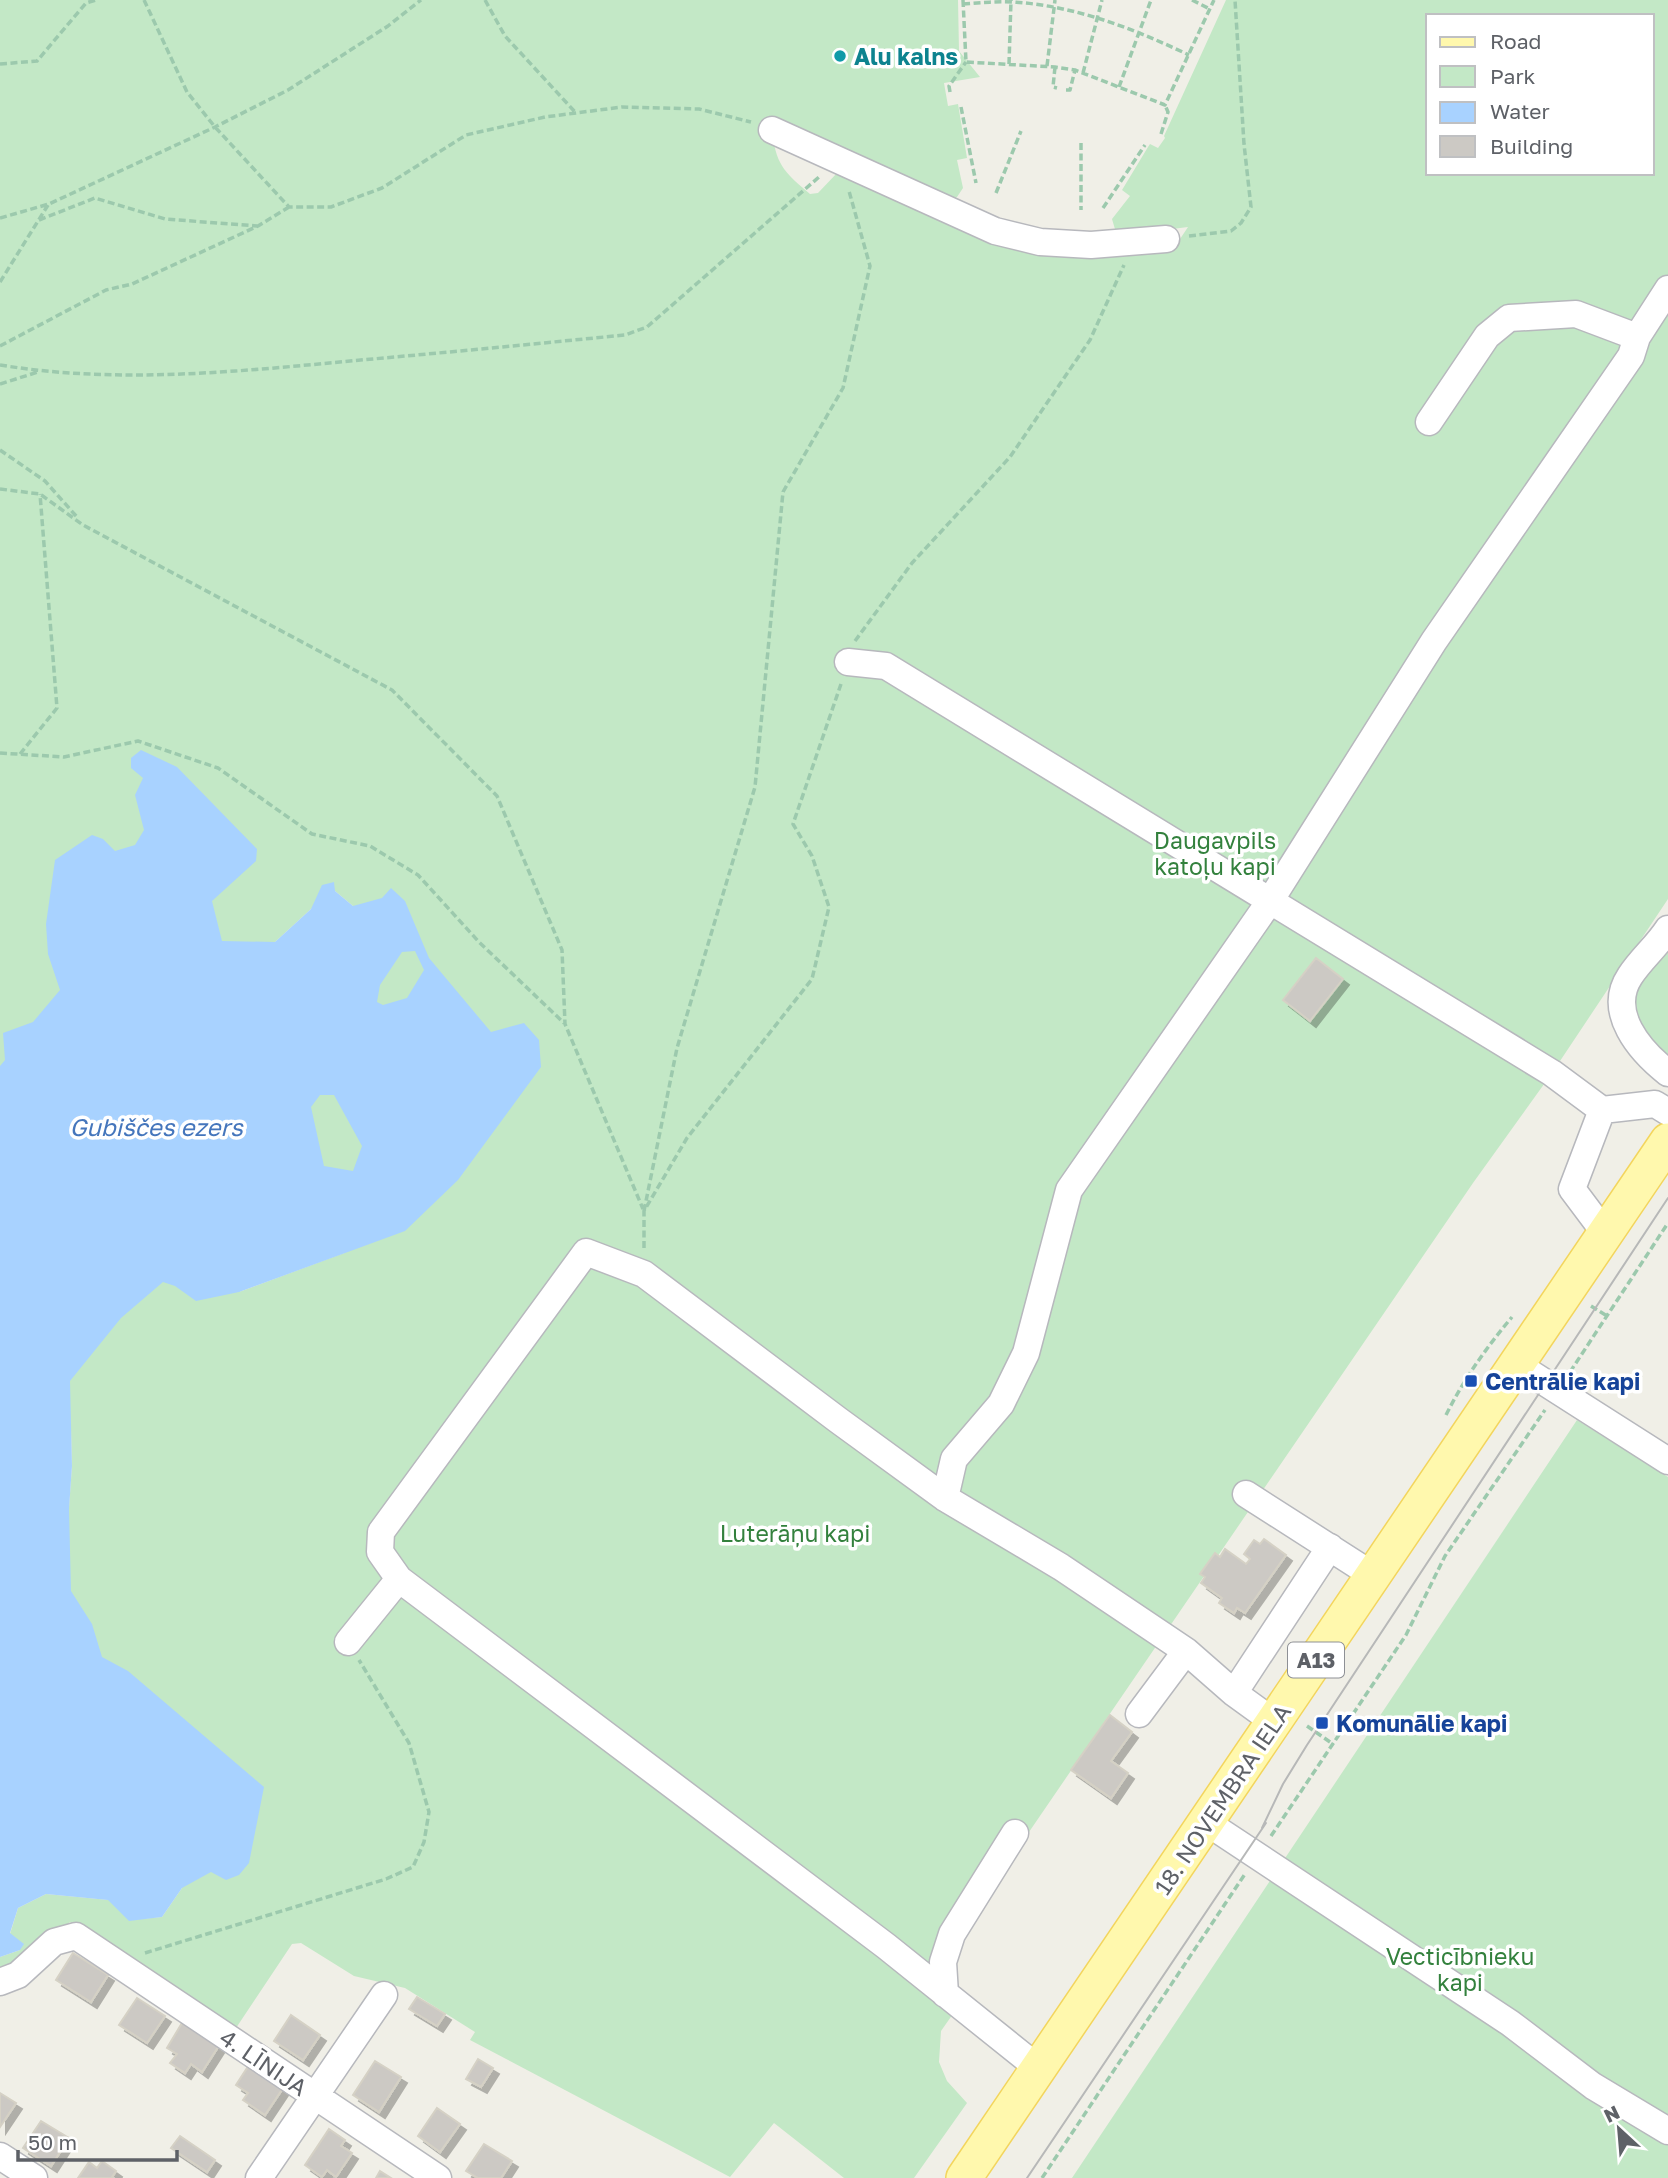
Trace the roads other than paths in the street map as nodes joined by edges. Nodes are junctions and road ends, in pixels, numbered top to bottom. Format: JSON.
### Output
{"nodes":[{"id":1,"x":772,"y":130,"type":"road end"},
{"id":2,"x":1166,"y":239,"type":"road end"},
{"id":3,"x":1668,"y":289,"type":"edge"},
{"id":4,"x":1637,"y":337,"type":"junction"},
{"id":5,"x":1429,"y":422,"type":"dead end"},
{"id":6,"x":848,"y":662,"type":"road end"},
{"id":7,"x":1270,"y":901,"type":"junction"},
{"id":8,"x":1668,"y":929,"type":"edge"},
{"id":9,"x":1668,"y":1073,"type":"edge"},
{"id":10,"x":1602,"y":1110,"type":"junction"},
{"id":11,"x":1668,"y":1112,"type":"edge"},
{"id":12,"x":1668,"y":1141,"type":"edge"},
{"id":13,"x":1605,"y":1233,"type":"junction"},
{"id":14,"x":1516,"y":1364,"type":"junction"},
{"id":15,"x":1668,"y":1461,"type":"edge"},
{"id":16,"x":1246,"y":1494,"type":"dead end"},
{"id":17,"x":945,"y":1498,"type":"junction"},
{"id":18,"x":1330,"y":1547,"type":"junction"},
{"id":19,"x":1374,"y":1576,"type":"junction"},
{"id":20,"x":399,"y":1579,"type":"junction"},
{"id":21,"x":348,"y":1642,"type":"road end"},
{"id":22,"x":1186,"y":1651,"type":"junction"},
{"id":23,"x":1234,"y":1693,"type":"junction"},
{"id":24,"x":1139,"y":1714,"type":"dead end"},
{"id":25,"x":1290,"y":1724,"type":"junction"},
{"id":26,"x":1206,"y":1822,"type":"junction"},
{"id":27,"x":1015,"y":1833,"type":"dead end"},
{"id":28,"x":0,"y":1982,"type":"edge"},
{"id":29,"x":945,"y":1994,"type":"junction"},
{"id":30,"x":384,"y":1995,"type":"dead end"},
{"id":31,"x":1038,"y":2068,"type":"junction"},
{"id":32,"x":315,"y":2096,"type":"junction"},
{"id":33,"x":1668,"y":2131,"type":"edge"},
{"id":34,"x":0,"y":2155,"type":"edge"},
{"id":35,"x":34,"y":2178,"type":"edge"},
{"id":36,"x":259,"y":2178,"type":"edge"},
{"id":37,"x":438,"y":2178,"type":"edge"},
{"id":38,"x":964,"y":2178,"type":"edge"}],
"edges":[{"from":1,"to":2,"type":"street"},
{"from":3,"to":4,"type":"street"},
{"from":4,"to":5,"type":"street"},
{"from":4,"to":7,"type":"street"},
{"from":6,"to":7,"type":"street"},
{"from":7,"to":10,"type":"street"},
{"from":7,"to":17,"type":"street"},
{"from":8,"to":9,"type":"street"},
{"from":10,"to":11,"type":"street"},
{"from":10,"to":13,"type":"street"},
{"from":12,"to":13,"type":"main road","name":"18. NOVEMBRA IELA","number":"A13"},
{"from":13,"to":14,"type":"main road","name":"18. NOVEMBRA IELA","number":"A13"},
{"from":14,"to":15,"type":"street"},
{"from":14,"to":19,"type":"main road","name":"18. NOVEMBRA IELA","number":"A13"},
{"from":16,"to":18,"type":"street"},
{"from":17,"to":20,"type":"street"},
{"from":17,"to":22,"type":"street"},
{"from":18,"to":19,"type":"street"},
{"from":18,"to":23,"type":"street"},
{"from":19,"to":25,"type":"main road","name":"18. NOVEMBRA IELA","number":"A13"},
{"from":20,"to":21,"type":"street"},
{"from":20,"to":29,"type":"street"},
{"from":22,"to":23,"type":"street"},
{"from":22,"to":24,"type":"street"},
{"from":23,"to":25,"type":"street"},
{"from":25,"to":26,"type":"main road","name":"18. NOVEMBRA IELA","number":"A13"},
{"from":26,"to":31,"type":"main road","name":"18. NOVEMBRA IELA","number":"A13"},
{"from":26,"to":33,"type":"street"},
{"from":27,"to":29,"type":"street"},
{"from":28,"to":32,"type":"street","name":"4. LĪNIJA"},
{"from":29,"to":31,"type":"street"},
{"from":30,"to":32,"type":"street"},
{"from":31,"to":38,"type":"main road","name":"18. NOVEMBRA IELA","number":"A13"},
{"from":32,"to":36,"type":"street"},
{"from":32,"to":37,"type":"street","name":"4. LĪNIJA"},
{"from":34,"to":35,"type":"street"}]}
